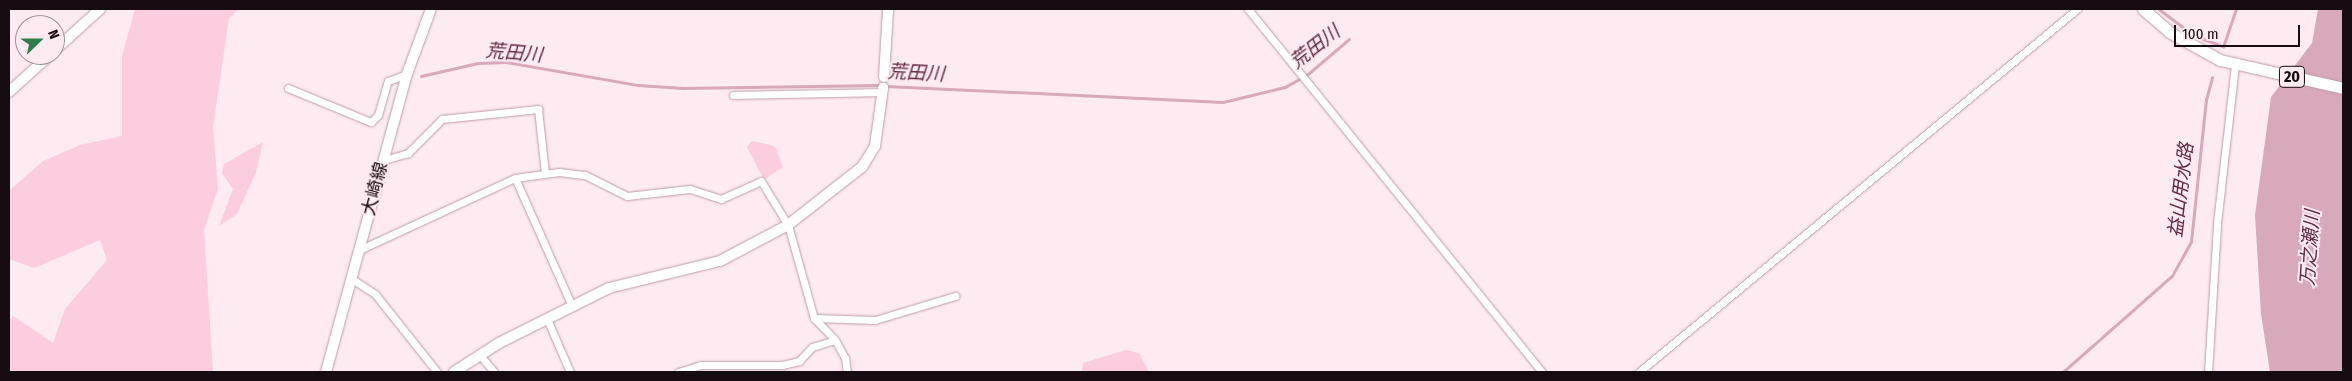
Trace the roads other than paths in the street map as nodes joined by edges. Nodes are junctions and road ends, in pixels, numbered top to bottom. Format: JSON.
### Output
{"nodes":[{"id":1,"x":100,"y":9,"type":"edge"},
{"id":2,"x":431,"y":9,"type":"edge"},
{"id":3,"x":888,"y":9,"type":"edge"},
{"id":4,"x":1248,"y":9,"type":"edge"},
{"id":5,"x":2077,"y":9,"type":"edge"},
{"id":6,"x":2143,"y":9,"type":"edge"},
{"id":7,"x":65,"y":41,"type":"edge"},
{"id":8,"x":39,"y":65,"type":"edge"},
{"id":9,"x":2238,"y":66,"type":"junction"},
{"id":10,"x":407,"y":74,"type":"junction"},
{"id":11,"x":884,"y":77,"type":"joint"},
{"id":12,"x":288,"y":88,"type":"dead end"},
{"id":13,"x":2343,"y":88,"type":"edge"},
{"id":14,"x":883,"y":90,"type":"junction"},
{"id":15,"x":9,"y":92,"type":"edge"},
{"id":16,"x":733,"y":95,"type":"dead end"},
{"id":17,"x":384,"y":160,"type":"junction"},
{"id":18,"x":545,"y":174,"type":"junction"},
{"id":19,"x":515,"y":178,"type":"junction"},
{"id":20,"x":788,"y":225,"type":"junction"},
{"id":21,"x":359,"y":250,"type":"junction"},
{"id":22,"x":352,"y":279,"type":"junction"},
{"id":23,"x":955,"y":296,"type":"dead end"},
{"id":24,"x":572,"y":306,"type":"junction"},
{"id":25,"x":814,"y":318,"type":"junction"},
{"id":26,"x":547,"y":319,"type":"junction"},
{"id":27,"x":835,"y":340,"type":"junction"},
{"id":28,"x":479,"y":354,"type":"junction"},
{"id":29,"x":744,"y":369,"type":"edge"},
{"id":30,"x":326,"y":372,"type":"edge"},
{"id":31,"x":437,"y":372,"type":"edge"},
{"id":32,"x":454,"y":372,"type":"edge"},
{"id":33,"x":494,"y":372,"type":"edge"},
{"id":34,"x":570,"y":372,"type":"edge"},
{"id":35,"x":678,"y":372,"type":"edge"},
{"id":36,"x":847,"y":372,"type":"edge"},
{"id":37,"x":1542,"y":372,"type":"edge"},
{"id":38,"x":1639,"y":372,"type":"edge"},
{"id":39,"x":2208,"y":372,"type":"edge"}],
"edges":[{"from":1,"to":7,"type":"street"},
{"from":2,"to":10,"type":"street","name":"大崎線"},
{"from":3,"to":11,"type":"street"},
{"from":4,"to":37,"type":"street"},
{"from":5,"to":38,"type":"street"},
{"from":6,"to":9,"type":"main road","number":"20"},
{"from":8,"to":15,"type":"street"},
{"from":9,"to":13,"type":"main road","number":"20"},
{"from":9,"to":39,"type":"street"},
{"from":10,"to":12,"type":"street"},
{"from":10,"to":17,"type":"street","name":"大崎線"},
{"from":11,"to":14,"type":"street"},
{"from":14,"to":16,"type":"street"},
{"from":14,"to":20,"type":"street"},
{"from":17,"to":18,"type":"street"},
{"from":17,"to":21,"type":"street","name":"大崎線"},
{"from":18,"to":19,"type":"street"},
{"from":18,"to":20,"type":"street"},
{"from":19,"to":21,"type":"street"},
{"from":19,"to":24,"type":"street"},
{"from":20,"to":24,"type":"street"},
{"from":20,"to":25,"type":"street"},
{"from":21,"to":22,"type":"street","name":"大崎線"},
{"from":22,"to":30,"type":"street","name":"大崎線"},
{"from":22,"to":31,"type":"street"},
{"from":23,"to":25,"type":"street"},
{"from":24,"to":26,"type":"street"},
{"from":25,"to":27,"type":"street"},
{"from":26,"to":28,"type":"street"},
{"from":26,"to":34,"type":"street"},
{"from":27,"to":29,"type":"street"},
{"from":27,"to":36,"type":"street"},
{"from":28,"to":32,"type":"street"},
{"from":28,"to":33,"type":"street"},
{"from":29,"to":35,"type":"street"}]}
